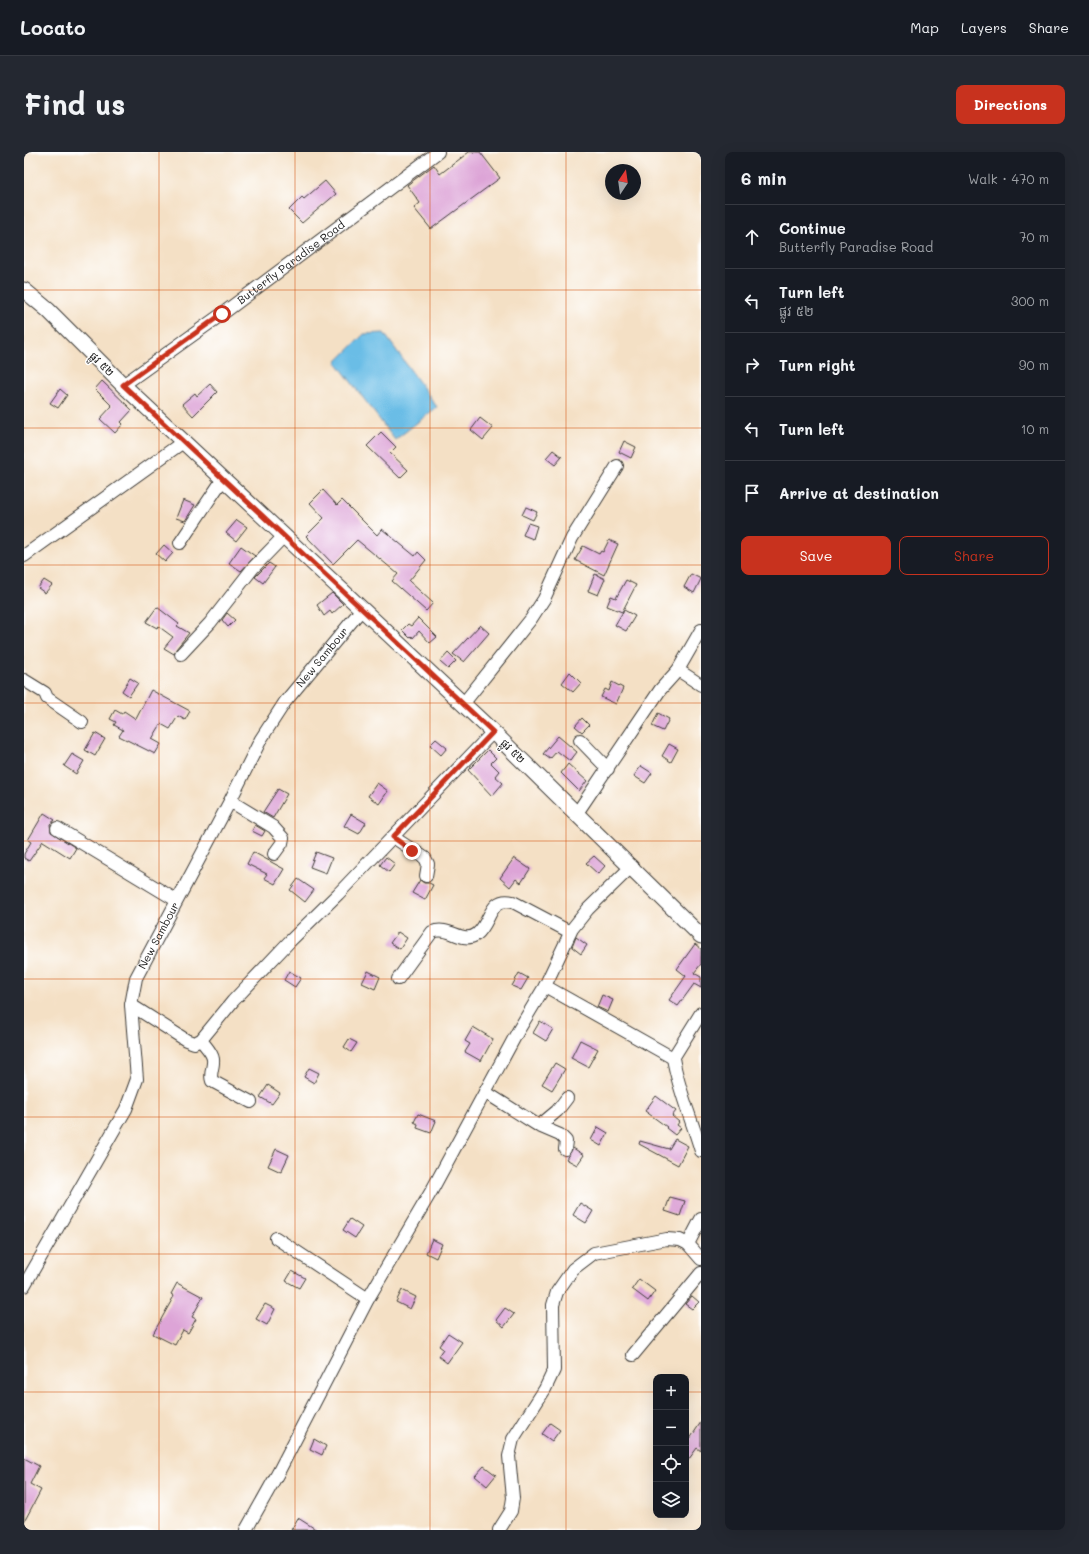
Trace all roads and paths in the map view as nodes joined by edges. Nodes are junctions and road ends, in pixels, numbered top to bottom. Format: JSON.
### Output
{"nodes":[{"id":1,"x":438,"y":152,"type":"edge"},
{"id":2,"x":24,"y":290,"type":"edge"},
{"id":3,"x":123,"y":385,"type":"junction"},
{"id":4,"x":183,"y":442,"type":"junction"},
{"id":5,"x":618,"y":466,"type":"dead end"},
{"id":6,"x":223,"y":479,"type":"junction"},
{"id":7,"x":284,"y":536,"type":"junction"},
{"id":8,"x":180,"y":543,"type":"dead end"},
{"id":9,"x":24,"y":556,"type":"edge"},
{"id":10,"x":362,"y":609,"type":"junction"},
{"id":11,"x":701,"y":630,"type":"edge"},
{"id":12,"x":181,"y":654,"type":"dead end"},
{"id":13,"x":678,"y":670,"type":"junction"},
{"id":14,"x":24,"y":680,"type":"edge"},
{"id":15,"x":701,"y":685,"type":"edge"},
{"id":16,"x":462,"y":704,"type":"junction"},
{"id":17,"x":82,"y":722,"type":"dead end"},
{"id":18,"x":493,"y":732,"type":"junction"},
{"id":19,"x":580,"y":740,"type":"dead end"},
{"id":20,"x":608,"y":769,"type":"junction"},
{"id":21,"x":230,"y":801,"type":"junction"},
{"id":22,"x":577,"y":813,"type":"junction"},
{"id":23,"x":57,"y":828,"type":"dead end"},
{"id":24,"x":393,"y":837,"type":"junction"},
{"id":25,"x":274,"y":854,"type":"dead end"},
{"id":26,"x":631,"y":867,"type":"junction"},
{"id":27,"x":426,"y":876,"type":"dead end"},
{"id":28,"x":176,"y":900,"type":"junction"},
{"id":29,"x":570,"y":932,"type":"junction"},
{"id":30,"x":701,"y":936,"type":"edge"},
{"id":31,"x":398,"y":979,"type":"dead end"},
{"id":32,"x":545,"y":986,"type":"junction"},
{"id":33,"x":131,"y":1005,"type":"junction"},
{"id":34,"x":701,"y":1013,"type":"edge"},
{"id":35,"x":201,"y":1040,"type":"junction"},
{"id":36,"x":673,"y":1058,"type":"junction"},
{"id":37,"x":485,"y":1092,"type":"junction"},
{"id":38,"x":567,"y":1098,"type":"dead end"},
{"id":39,"x":251,"y":1102,"type":"dead end"},
{"id":40,"x":539,"y":1126,"type":"junction"},
{"id":41,"x":565,"y":1150,"type":"dead end"},
{"id":42,"x":701,"y":1151,"type":"edge"},
{"id":43,"x":701,"y":1219,"type":"edge"},
{"id":44,"x":276,"y":1238,"type":"dead end"},
{"id":45,"x":688,"y":1244,"type":"junction"},
{"id":46,"x":701,"y":1259,"type":"edge"},
{"id":47,"x":701,"y":1272,"type":"edge"},
{"id":48,"x":24,"y":1286,"type":"edge"},
{"id":49,"x":368,"y":1299,"type":"junction"},
{"id":50,"x":633,"y":1355,"type":"dead end"},
{"id":51,"x":246,"y":1530,"type":"edge"},
{"id":52,"x":499,"y":1530,"type":"edge"}],
"edges":[{"from":1,"to":3,"type":"street","name":"Butterfly Paradise Road"},
{"from":2,"to":3,"type":"street","name":"ផ្លូវ ៥២"},
{"from":3,"to":4,"type":"street","name":"ផ្លូវ ៥២"},
{"from":4,"to":6,"type":"street","name":"ផ្លូវ ៥២"},
{"from":4,"to":9,"type":"street"},
{"from":5,"to":16,"type":"street"},
{"from":6,"to":7,"type":"street","name":"ផ្លូវ ៥២"},
{"from":6,"to":8,"type":"street"},
{"from":7,"to":10,"type":"street","name":"ផ្លូវ ៥២"},
{"from":7,"to":12,"type":"street"},
{"from":10,"to":16,"type":"street","name":"ផ្លូវ ៥២"},
{"from":10,"to":21,"type":"street","name":"New Sambour"},
{"from":11,"to":13,"type":"street"},
{"from":13,"to":15,"type":"street"},
{"from":13,"to":20,"type":"street"},
{"from":14,"to":17,"type":"street"},
{"from":16,"to":18,"type":"street","name":"ផ្លូវ ៥២"},
{"from":18,"to":22,"type":"street","name":"ផ្លូវ ៥២"},
{"from":18,"to":24,"type":"street"},
{"from":19,"to":20,"type":"street"},
{"from":20,"to":22,"type":"street"},
{"from":21,"to":25,"type":"street"},
{"from":21,"to":28,"type":"street","name":"New Sambour"},
{"from":22,"to":26,"type":"street","name":"ផ្លូវ ៥២"},
{"from":23,"to":28,"type":"street"},
{"from":24,"to":27,"type":"street"},
{"from":24,"to":35,"type":"street"},
{"from":26,"to":29,"type":"street"},
{"from":26,"to":30,"type":"street","name":"ផ្លូវ ៥២"},
{"from":28,"to":33,"type":"street","name":"New Sambour"},
{"from":29,"to":31,"type":"street"},
{"from":29,"to":32,"type":"street"},
{"from":32,"to":36,"type":"street"},
{"from":32,"to":37,"type":"street"},
{"from":33,"to":35,"type":"street"},
{"from":33,"to":48,"type":"street","name":"New Sambour"},
{"from":34,"to":36,"type":"street"},
{"from":35,"to":39,"type":"street"},
{"from":36,"to":42,"type":"street"},
{"from":37,"to":40,"type":"street"},
{"from":37,"to":49,"type":"street"},
{"from":38,"to":40,"type":"street"},
{"from":40,"to":41,"type":"street"},
{"from":43,"to":45,"type":"street"},
{"from":44,"to":49,"type":"street"},
{"from":45,"to":46,"type":"street"},
{"from":45,"to":52,"type":"street"},
{"from":47,"to":50,"type":"street"},
{"from":49,"to":51,"type":"street"}]}
